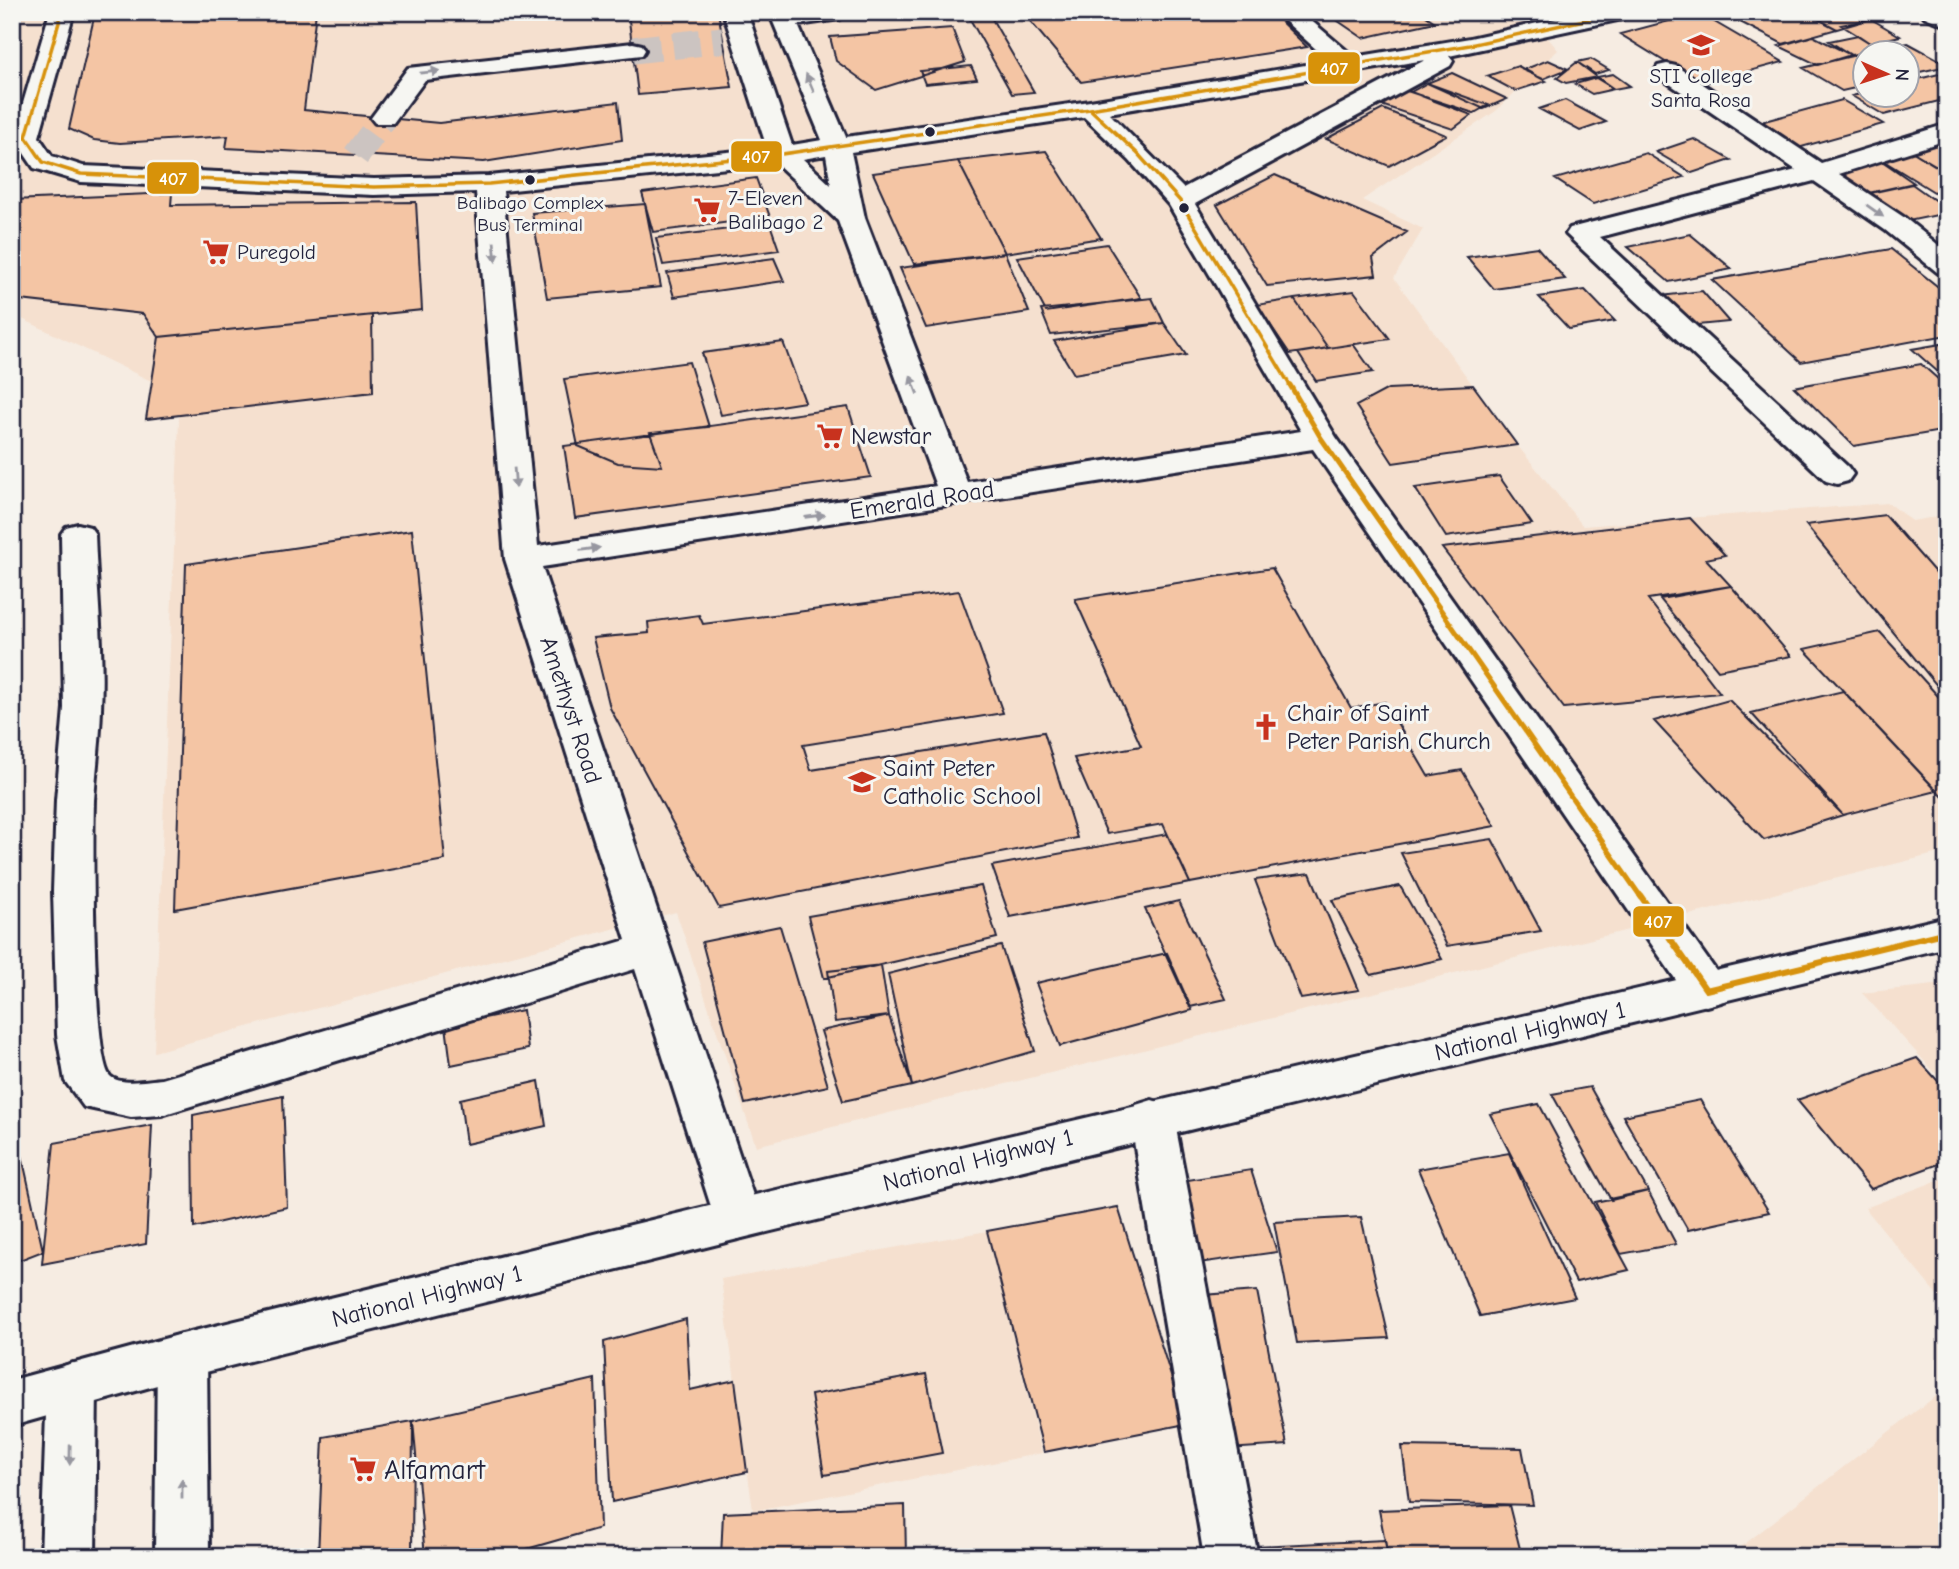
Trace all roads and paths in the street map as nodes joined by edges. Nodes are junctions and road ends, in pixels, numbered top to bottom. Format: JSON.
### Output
{"nodes":[{"id":1,"x":62,"y":12,"type":"edge"},
{"id":2,"x":735,"y":12,"type":"edge"},
{"id":3,"x":840,"y":12,"type":"edge"},
{"id":4,"x":1287,"y":12,"type":"edge"},
{"id":5,"x":1933,"y":12,"type":"edge"},
{"id":6,"x":1614,"y":13,"type":"edge"},
{"id":7,"x":783,"y":16,"type":"edge"},
{"id":8,"x":1947,"y":19,"type":"edge"},
{"id":9,"x":1470,"y":46,"type":"junction"},
{"id":10,"x":633,"y":50,"type":"tunnel mouth"},
{"id":11,"x":1349,"y":65,"type":"junction"},
{"id":12,"x":1667,"y":71,"type":"dead end"},
{"id":13,"x":1090,"y":109,"type":"junction"},
{"id":14,"x":384,"y":118,"type":"tunnel mouth"},
{"id":15,"x":1947,"y":132,"type":"edge"},
{"id":16,"x":836,"y":146,"type":"junction"},
{"id":17,"x":782,"y":154,"type":"junction"},
{"id":18,"x":1819,"y":172,"type":"junction"},
{"id":19,"x":489,"y":184,"type":"junction"},
{"id":20,"x":1180,"y":201,"type":"junction"},
{"id":21,"x":851,"y":218,"type":"junction"},
{"id":22,"x":1947,"y":266,"type":"edge"},
{"id":23,"x":1321,"y":438,"type":"junction"},
{"id":24,"x":1838,"y":474,"type":"dead end"},
{"id":25,"x":956,"y":495,"type":"junction"},
{"id":26,"x":78,"y":534,"type":"dead end"},
{"id":27,"x":522,"y":559,"type":"junction"},
{"id":28,"x":1947,"y":932,"type":"edge"},
{"id":29,"x":648,"y":949,"type":"junction"},
{"id":30,"x":1706,"y":990,"type":"junction"},
{"id":31,"x":1152,"y":1118,"type":"junction"},
{"id":32,"x":738,"y":1219,"type":"junction"},
{"id":33,"x":182,"y":1356,"type":"junction"},
{"id":34,"x":72,"y":1386,"type":"junction"},
{"id":35,"x":12,"y":1403,"type":"edge"},
{"id":36,"x":68,"y":1557,"type":"edge"},
{"id":37,"x":182,"y":1557,"type":"edge"},
{"id":38,"x":1231,"y":1557,"type":"edge"}],
"edges":[{"from":1,"to":19,"type":"main road"},
{"from":2,"to":17,"type":"main road"},
{"from":3,"to":7,"type":"main road"},
{"from":4,"to":11,"type":"main road"},
{"from":5,"to":8,"type":"main road"},
{"from":6,"to":9,"type":"main road"},
{"from":16,"to":7,"type":"main road","one_way":true},
{"from":9,"to":11,"type":"main road"},
{"from":9,"to":20,"type":"main road"},
{"from":14,"to":10,"type":"main road","one_way":true},
{"from":11,"to":13,"type":"main road"},
{"from":12,"to":18,"type":"main road"},
{"from":13,"to":16,"type":"main road"},
{"from":13,"to":20,"type":"main road"},
{"from":15,"to":18,"type":"main road"},
{"from":16,"to":17,"type":"main road"},
{"from":16,"to":21,"type":"main road"},
{"from":17,"to":19,"type":"main road"},
{"from":17,"to":21,"type":"main road"},
{"from":18,"to":22,"type":"main road","one_way":true},
{"from":18,"to":24,"type":"main road"},
{"from":19,"to":27,"type":"main road","name":"Amethyst Road","one_way":true},
{"from":20,"to":23,"type":"main road"},
{"from":25,"to":21,"type":"main road","one_way":true},
{"from":23,"to":25,"type":"main road","name":"Emerald Road"},
{"from":23,"to":30,"type":"main road"},
{"from":27,"to":25,"type":"main road","name":"Emerald Road","one_way":true},
{"from":26,"to":29,"type":"main road"},
{"from":27,"to":29,"type":"main road","name":"Amethyst Road"},
{"from":28,"to":30,"type":"main road","name":"National Highway 1"},
{"from":29,"to":32,"type":"main road","name":"Amethyst Road"},
{"from":30,"to":31,"type":"main road","name":"National Highway 1"},
{"from":31,"to":32,"type":"main road","name":"National Highway 1"},
{"from":31,"to":38,"type":"main road"},
{"from":32,"to":33,"type":"main road","name":"National Highway 1"},
{"from":33,"to":34,"type":"main road","name":"National Highway 1"},
{"from":37,"to":33,"type":"main road","one_way":true},
{"from":34,"to":35,"type":"main road","name":"National Highway 1"},
{"from":34,"to":36,"type":"main road","one_way":true}]}
